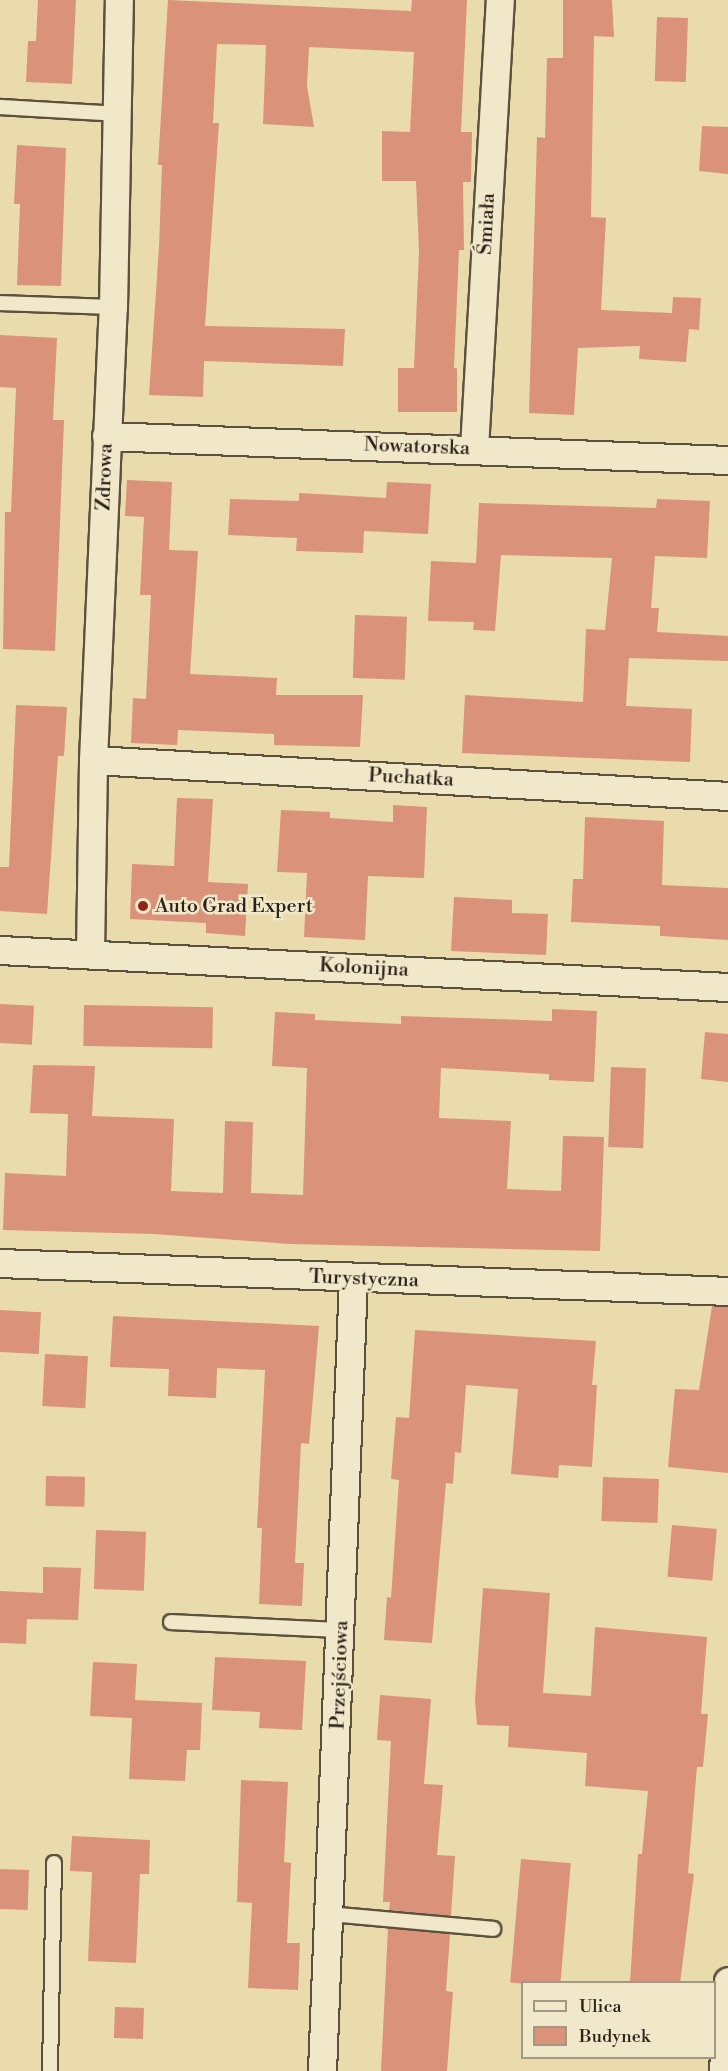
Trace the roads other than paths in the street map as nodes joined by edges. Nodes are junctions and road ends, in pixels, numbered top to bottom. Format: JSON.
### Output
{"nodes":[{"id":1,"x":119,"y":0,"type":"edge"},
{"id":2,"x":500,"y":0,"type":"edge"},
{"id":3,"x":0,"y":107,"type":"edge"},
{"id":4,"x":117,"y":114,"type":"junction"},
{"id":5,"x":0,"y":303,"type":"edge"},
{"id":6,"x":113,"y":307,"type":"junction"},
{"id":7,"x":106,"y":436,"type":"junction"},
{"id":8,"x":474,"y":448,"type":"junction"},
{"id":9,"x":728,"y":460,"type":"edge"},
{"id":10,"x":93,"y":760,"type":"junction"},
{"id":11,"x":728,"y":796,"type":"edge"},
{"id":12,"x":0,"y":951,"type":"edge"},
{"id":13,"x":90,"y":953,"type":"junction"},
{"id":14,"x":728,"y":987,"type":"edge"},
{"id":15,"x":0,"y":1263,"type":"edge"},
{"id":16,"x":353,"y":1278,"type":"junction"},
{"id":17,"x":728,"y":1291,"type":"edge"},
{"id":18,"x":171,"y":1622,"type":"dead end"},
{"id":19,"x":342,"y":1630,"type":"junction"},
{"id":20,"x":54,"y":1863,"type":"dead end"},
{"id":21,"x":329,"y":1914,"type":"junction"},
{"id":22,"x":493,"y":1929,"type":"dead end"},
{"id":23,"x":728,"y":1981,"type":"edge"},
{"id":24,"x":50,"y":2071,"type":"edge"},
{"id":25,"x":322,"y":2071,"type":"edge"},
{"id":26,"x":723,"y":2071,"type":"edge"}],
"edges":[{"from":1,"to":4,"type":"street","name":"Zdrowa"},
{"from":2,"to":8,"type":"street","name":"Śmiała"},
{"from":3,"to":4,"type":"lane"},
{"from":4,"to":6,"type":"street","name":"Zdrowa"},
{"from":5,"to":6,"type":"lane"},
{"from":6,"to":7,"type":"street","name":"Zdrowa"},
{"from":7,"to":8,"type":"street","name":"Nowatorska"},
{"from":7,"to":10,"type":"street","name":"Zdrowa"},
{"from":8,"to":9,"type":"street","name":"Nowatorska"},
{"from":10,"to":11,"type":"street","name":"Puchatka"},
{"from":10,"to":13,"type":"street","name":"Zdrowa"},
{"from":12,"to":13,"type":"street","name":"Kolonijna"},
{"from":13,"to":14,"type":"street","name":"Kolonijna"},
{"from":15,"to":16,"type":"street","name":"Turystyczna"},
{"from":16,"to":17,"type":"street","name":"Turystyczna"},
{"from":16,"to":19,"type":"street","name":"Przejściowa"},
{"from":18,"to":19,"type":"lane"},
{"from":19,"to":21,"type":"street","name":"Przejściowa"},
{"from":20,"to":24,"type":"lane"},
{"from":21,"to":22,"type":"lane"},
{"from":21,"to":25,"type":"street","name":"Przejściowa"},
{"from":23,"to":26,"type":"street"}]}
